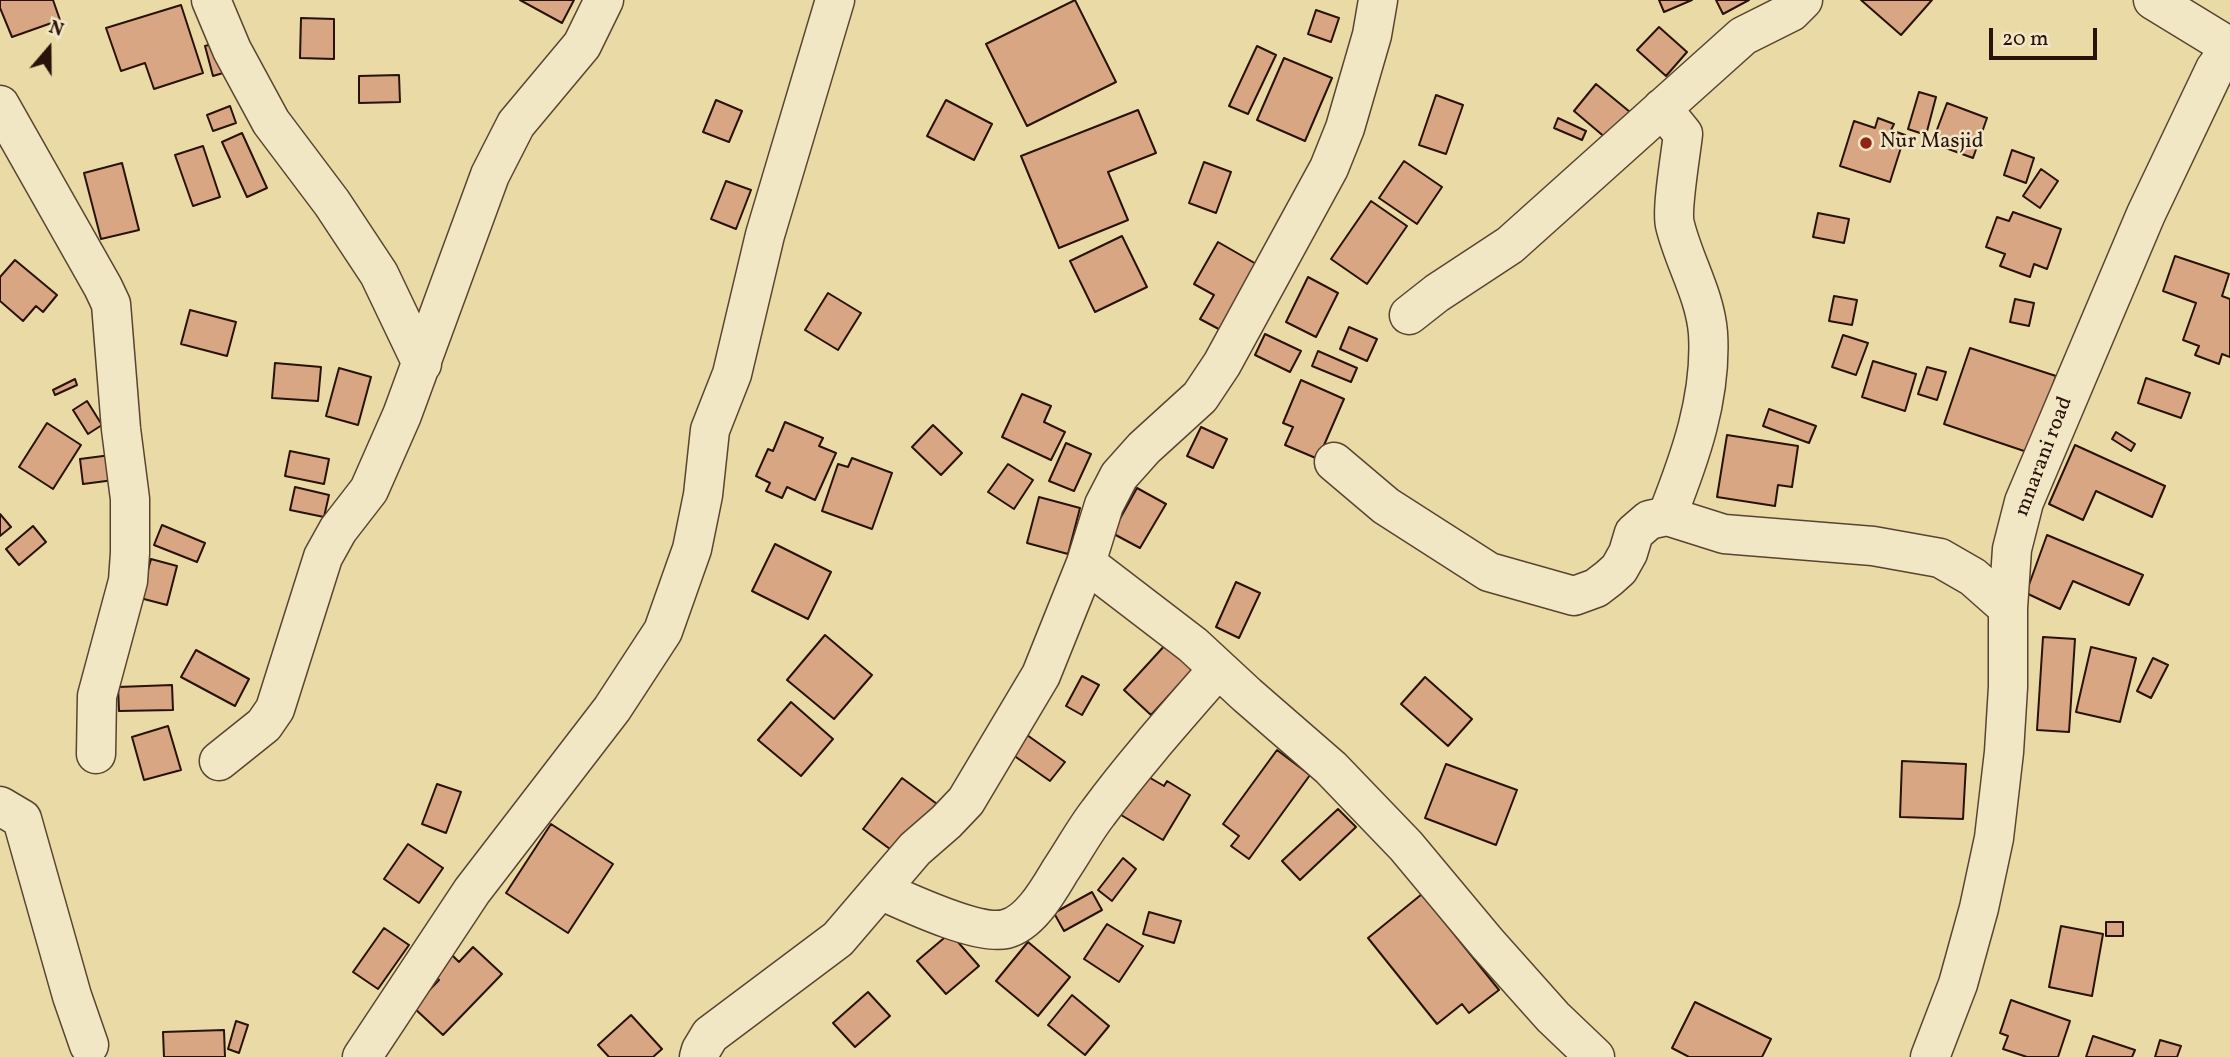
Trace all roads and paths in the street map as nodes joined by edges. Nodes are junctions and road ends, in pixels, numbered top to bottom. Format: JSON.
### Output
{"nodes":[{"id":1,"x":211,"y":0,"type":"edge"},
{"id":2,"x":604,"y":0,"type":"edge"},
{"id":3,"x":835,"y":0,"type":"edge"},
{"id":4,"x":1378,"y":0,"type":"edge"},
{"id":5,"x":1802,"y":0,"type":"edge"},
{"id":6,"x":2153,"y":0,"type":"edge"},
{"id":7,"x":2230,"y":48,"type":"edge"},
{"id":8,"x":0,"y":105,"type":"edge"},
{"id":9,"x":1662,"y":108,"type":"junction"},
{"id":10,"x":1409,"y":316,"type":"dead end"},
{"id":11,"x":422,"y":364,"type":"junction"},
{"id":12,"x":1334,"y":462,"type":"dead end"},
{"id":13,"x":1667,"y":516,"type":"junction"},
{"id":14,"x":1086,"y":564,"type":"junction"},
{"id":15,"x":2008,"y":608,"type":"junction"},
{"id":16,"x":1218,"y":669,"type":"junction"},
{"id":17,"x":96,"y":754,"type":"dead end"},
{"id":18,"x":219,"y":761,"type":"dead end"},
{"id":19,"x":0,"y":806,"type":"edge"},
{"id":20,"x":880,"y":890,"type":"junction"},
{"id":21,"x":89,"y":1045,"type":"dead end"},
{"id":22,"x":362,"y":1057,"type":"edge"},
{"id":23,"x":699,"y":1057,"type":"edge"},
{"id":24,"x":1595,"y":1057,"type":"edge"},
{"id":25,"x":1930,"y":1057,"type":"edge"}],
"edges":[{"from":1,"to":11,"type":"street"},
{"from":2,"to":11,"type":"street"},
{"from":3,"to":22,"type":"street"},
{"from":4,"to":14,"type":"street"},
{"from":5,"to":9,"type":"street"},
{"from":6,"to":7,"type":"street"},
{"from":7,"to":15,"type":"street","name":"mnarani road"},
{"from":8,"to":17,"type":"street"},
{"from":9,"to":10,"type":"street"},
{"from":9,"to":13,"type":"street"},
{"from":11,"to":18,"type":"street"},
{"from":12,"to":13,"type":"street"},
{"from":13,"to":15,"type":"street"},
{"from":14,"to":16,"type":"street"},
{"from":14,"to":20,"type":"street"},
{"from":15,"to":25,"type":"street","name":"mnarani road"},
{"from":16,"to":20,"type":"street"},
{"from":16,"to":24,"type":"street"},
{"from":19,"to":21,"type":"street"},
{"from":20,"to":23,"type":"street"}]}
